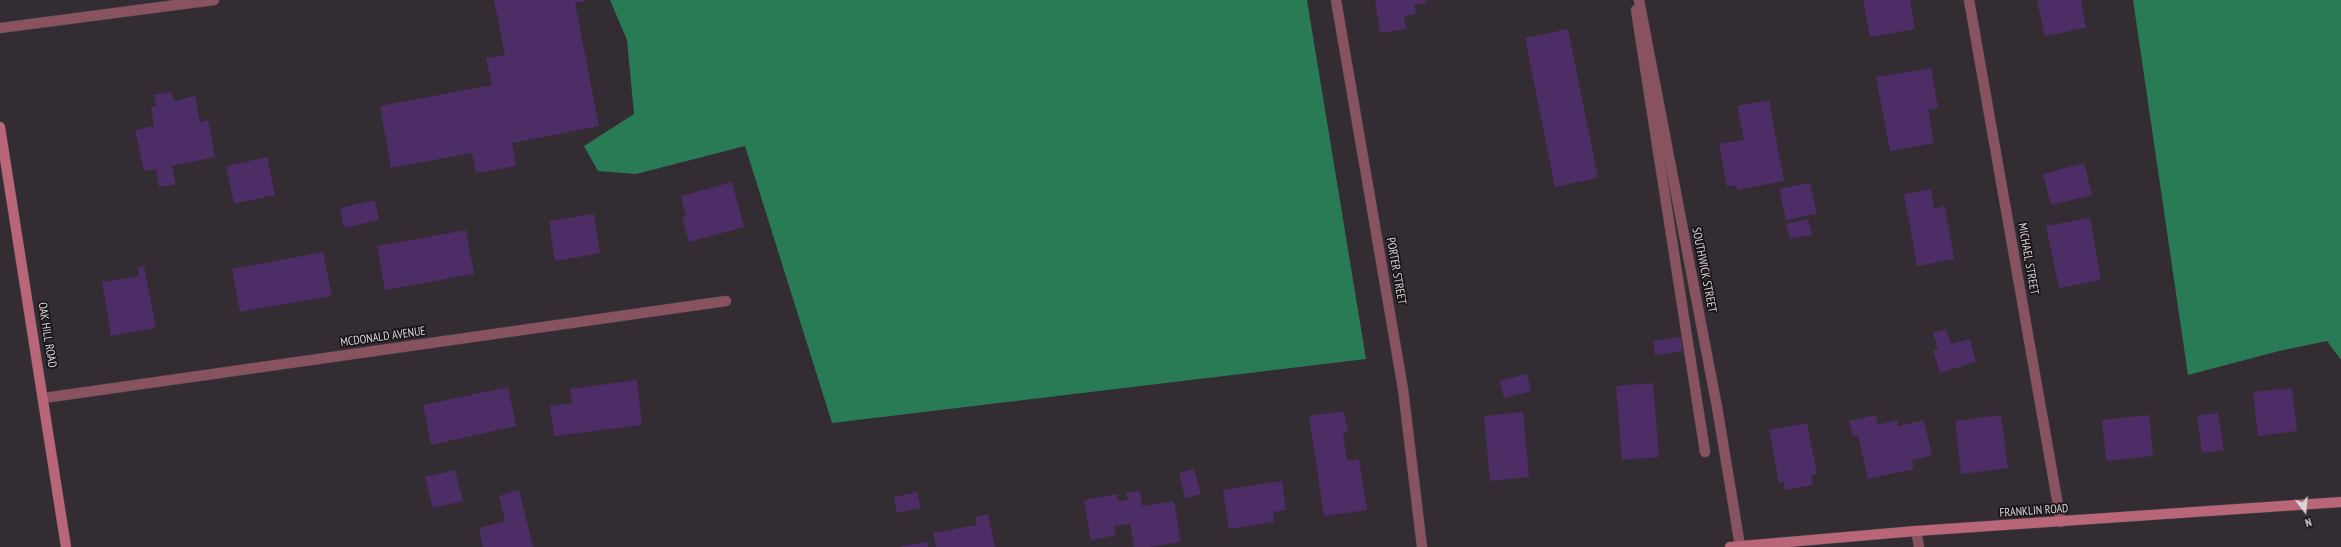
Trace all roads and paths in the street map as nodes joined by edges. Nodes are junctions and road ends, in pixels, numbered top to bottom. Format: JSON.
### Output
{"nodes":[{"id":1,"x":214,"y":0,"type":"edge"},
{"id":2,"x":1336,"y":0,"type":"edge"},
{"id":3,"x":1635,"y":0,"type":"edge"},
{"id":4,"x":1639,"y":0,"type":"edge"},
{"id":5,"x":1969,"y":0,"type":"edge"},
{"id":6,"x":0,"y":28,"type":"edge"},
{"id":7,"x":0,"y":127,"type":"edge"},
{"id":8,"x":726,"y":301,"type":"dead end"},
{"id":9,"x":44,"y":398,"type":"junction"},
{"id":10,"x":1705,"y":452,"type":"dead end"},
{"id":11,"x":2341,"y":502,"type":"edge"},
{"id":12,"x":2061,"y":522,"type":"junction"},
{"id":13,"x":1916,"y":531,"type":"junction"},
{"id":14,"x":1735,"y":546,"type":"edge"},
{"id":15,"x":66,"y":547,"type":"edge"},
{"id":16,"x":1422,"y":547,"type":"edge"},
{"id":17,"x":1919,"y":547,"type":"edge"}],
"edges":[{"from":1,"to":6,"type":"street"},
{"from":2,"to":16,"type":"street","name":"PORTER STREET"},
{"from":3,"to":10,"type":"street"},
{"from":4,"to":14,"type":"street","name":"SOUTHWICK STREET"},
{"from":5,"to":12,"type":"street","name":"MICHAEL STREET"},
{"from":7,"to":9,"type":"main road","name":"OAK HILL ROAD"},
{"from":8,"to":9,"type":"street","name":"MCDONALD AVENUE"},
{"from":9,"to":15,"type":"main road","name":"OAK HILL ROAD"},
{"from":11,"to":12,"type":"main road","name":"FRANKLIN ROAD"},
{"from":12,"to":13,"type":"main road","name":"FRANKLIN ROAD"},
{"from":13,"to":14,"type":"main road","name":"FRANKLIN ROAD"},
{"from":13,"to":17,"type":"street"}]}
